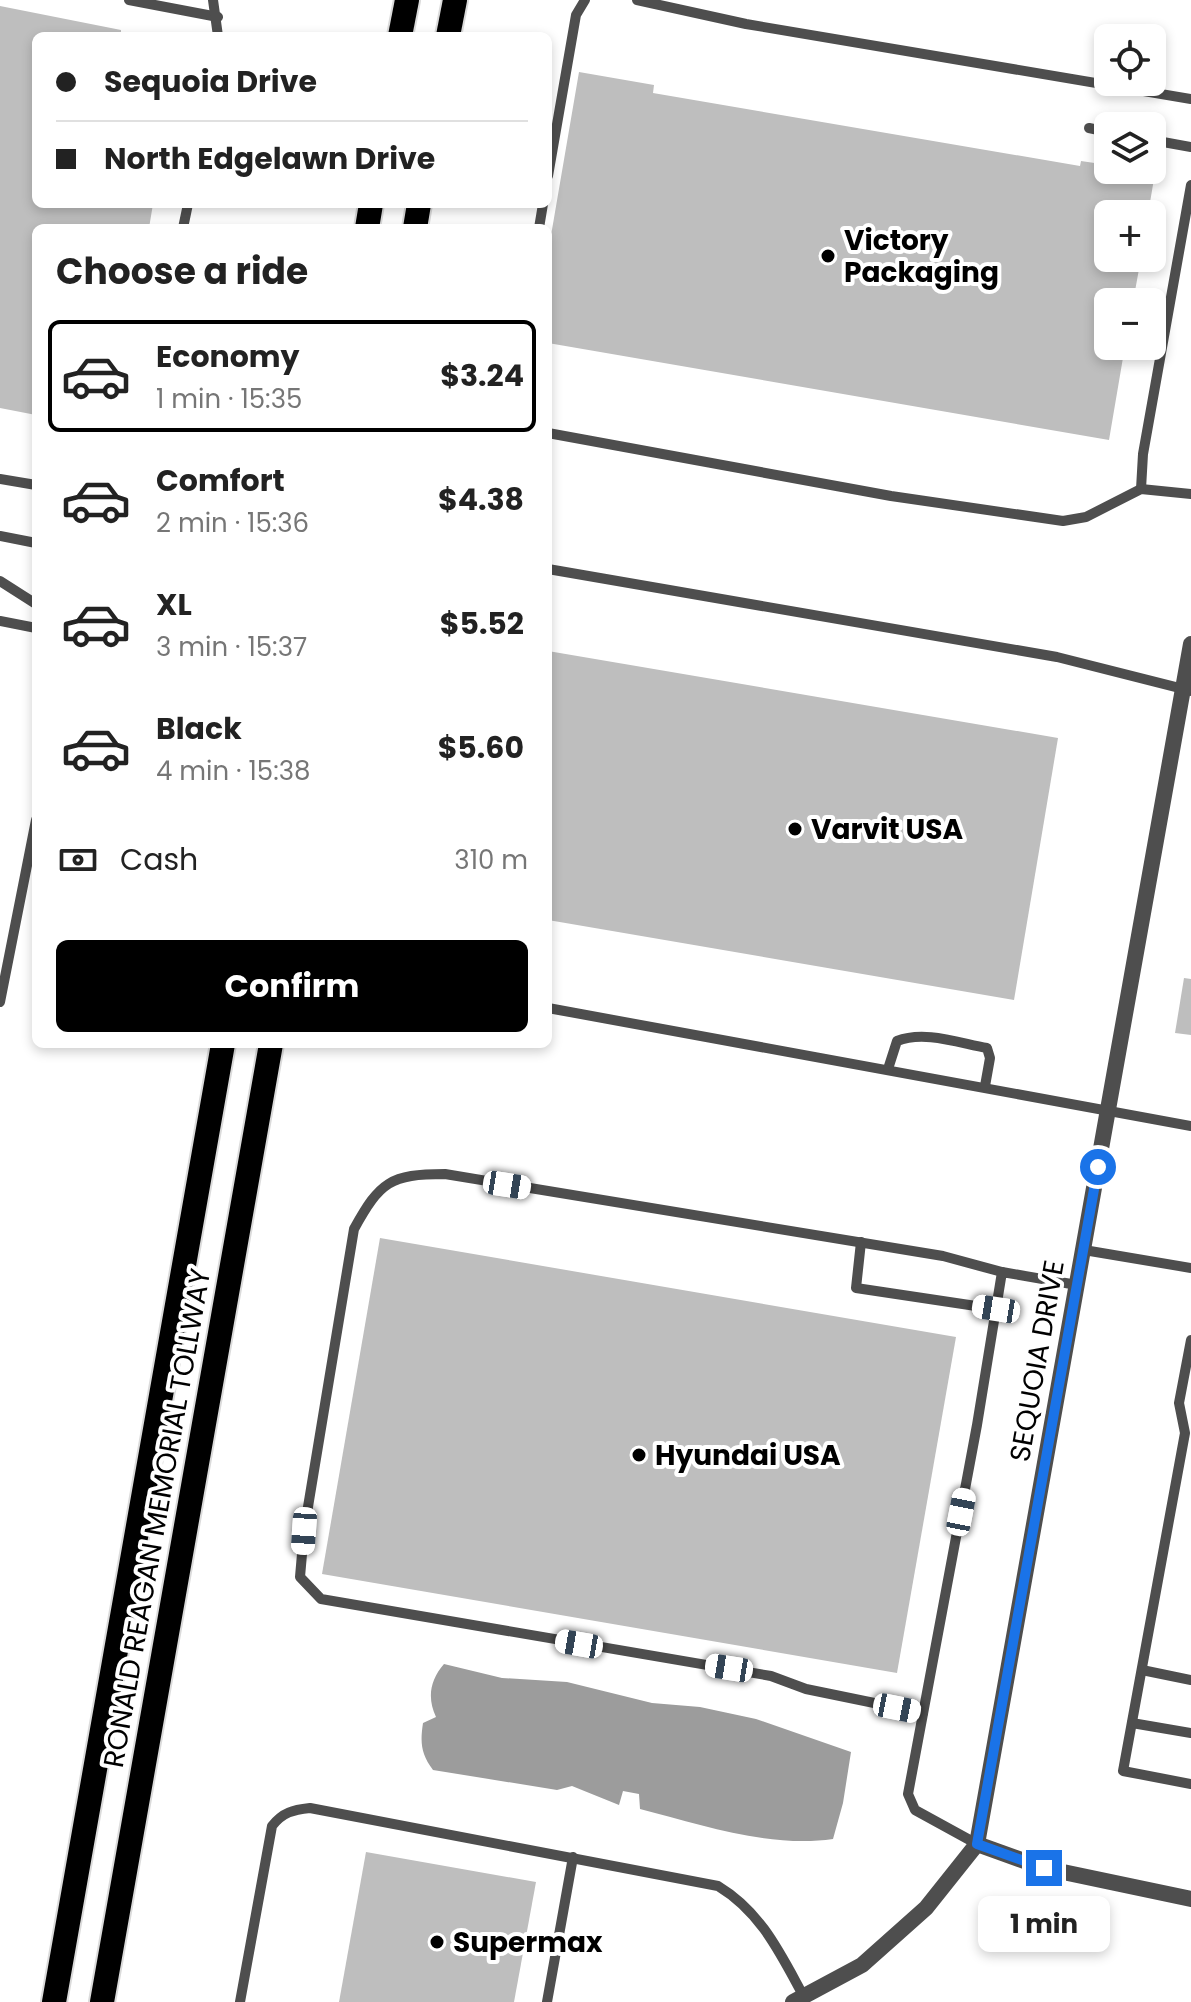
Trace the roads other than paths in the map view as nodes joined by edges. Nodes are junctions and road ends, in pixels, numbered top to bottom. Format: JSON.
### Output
{"nodes":[{"id":1,"x":129,"y":0,"type":"edge"},
{"id":2,"x":213,"y":0,"type":"edge"},
{"id":3,"x":407,"y":0,"type":"edge"},
{"id":4,"x":455,"y":0,"type":"edge"},
{"id":5,"x":585,"y":0,"type":"edge"},
{"id":6,"x":637,"y":0,"type":"edge"},
{"id":7,"x":218,"y":17,"type":"junction"},
{"id":8,"x":218,"y":32,"type":"edge"},
{"id":9,"x":401,"y":32,"type":"edge"},
{"id":10,"x":449,"y":32,"type":"edge"},
{"id":11,"x":1191,"y":99,"type":"edge"},
{"id":12,"x":1089,"y":128,"type":"dead end"},
{"id":13,"x":1094,"y":129,"type":"edge"},
{"id":14,"x":1166,"y":143,"type":"edge"},
{"id":15,"x":1191,"y":147,"type":"edge"},
{"id":16,"x":552,"y":153,"type":"edge"},
{"id":17,"x":1191,"y":185,"type":"edge"},
{"id":18,"x":552,"y":434,"type":"edge"},
{"id":19,"x":0,"y":479,"type":"edge"},
{"id":20,"x":32,"y":484,"type":"edge"},
{"id":21,"x":1141,"y":489,"type":"junction"},
{"id":22,"x":1191,"y":494,"type":"edge"},
{"id":23,"x":0,"y":536,"type":"edge"},
{"id":24,"x":32,"y":542,"type":"edge"},
{"id":25,"x":552,"y":570,"type":"edge"},
{"id":26,"x":0,"y":581,"type":"edge"},
{"id":27,"x":32,"y":601,"type":"edge"},
{"id":28,"x":0,"y":621,"type":"edge"},
{"id":29,"x":32,"y":627,"type":"edge"},
{"id":30,"x":1191,"y":644,"type":"edge"},
{"id":31,"x":1187,"y":690,"type":"edge"},
{"id":32,"x":32,"y":840,"type":"edge"},
{"id":33,"x":0,"y":1002,"type":"edge"},
{"id":34,"x":552,"y":1009,"type":"edge"},
{"id":35,"x":222,"y":1048,"type":"edge"},
{"id":36,"x":270,"y":1048,"type":"edge"},
{"id":37,"x":888,"y":1069,"type":"junction"},
{"id":38,"x":985,"y":1086,"type":"junction"},
{"id":39,"x":1108,"y":1112,"type":"junction"},
{"id":40,"x":1191,"y":1126,"type":"edge"},
{"id":41,"x":861,"y":1242,"type":"junction"},
{"id":42,"x":1084,"y":1250,"type":"junction"},
{"id":43,"x":1191,"y":1268,"type":"edge"},
{"id":44,"x":1002,"y":1272,"type":"junction"},
{"id":45,"x":1077,"y":1285,"type":"junction"},
{"id":46,"x":996,"y":1309,"type":"junction"},
{"id":47,"x":1191,"y":1340,"type":"edge"},
{"id":48,"x":1142,"y":1670,"type":"junction"},
{"id":49,"x":1191,"y":1680,"type":"edge"},
{"id":50,"x":923,"y":1713,"type":"junction"},
{"id":51,"x":1132,"y":1723,"type":"junction"},
{"id":52,"x":1191,"y":1733,"type":"edge"},
{"id":53,"x":1191,"y":1784,"type":"edge"},
{"id":54,"x":977,"y":1844,"type":"junction"},
{"id":55,"x":573,"y":1857,"type":"junction"},
{"id":56,"x":1191,"y":1899,"type":"edge"},
{"id":57,"x":798,"y":1999,"type":"edge"},
{"id":58,"x":54,"y":2002,"type":"edge"},
{"id":59,"x":102,"y":2002,"type":"edge"},
{"id":60,"x":240,"y":2002,"type":"edge"},
{"id":61,"x":547,"y":2002,"type":"edge"}],
"edges":[{"from":1,"to":7,"type":"lane"},
{"from":2,"to":7,"type":"lane"},
{"from":3,"to":9,"type":"highway"},
{"from":4,"to":10,"type":"highway"},
{"from":5,"to":16,"type":"lane"},
{"from":6,"to":11,"type":"lane"},
{"from":7,"to":8,"type":"lane"},
{"from":12,"to":13,"type":"lane"},
{"from":14,"to":15,"type":"lane"},
{"from":17,"to":21,"type":"lane"},
{"from":18,"to":21,"type":"lane"},
{"from":19,"to":20,"type":"lane"},
{"from":21,"to":22,"type":"lane"},
{"from":23,"to":24,"type":"lane"},
{"from":25,"to":31,"type":"lane"},
{"from":26,"to":27,"type":"lane"},
{"from":28,"to":29,"type":"lane"},
{"from":30,"to":31,"type":"street","name":"SEQUOIA DRIVE"},
{"from":31,"to":39,"type":"street","name":"SEQUOIA DRIVE"},
{"from":32,"to":33,"type":"lane"},
{"from":34,"to":37,"type":"lane"},
{"from":35,"to":58,"type":"highway","name":"RONALD REAGAN MEMORIAL TOLLWAY"},
{"from":36,"to":59,"type":"highway","name":"RONALD REAGAN MEMORIAL TOLLWAY"},
{"from":37,"to":38,"type":"lane"},
{"from":37,"to":38,"type":"lane"},
{"from":38,"to":39,"type":"lane"},
{"from":39,"to":40,"type":"lane"},
{"from":39,"to":42,"type":"street","name":"SEQUOIA DRIVE"},
{"from":41,"to":44,"type":"lane"},
{"from":41,"to":46,"type":"lane"},
{"from":41,"to":50,"type":"lane"},
{"from":42,"to":43,"type":"lane"},
{"from":42,"to":45,"type":"street","name":"SEQUOIA DRIVE"},
{"from":44,"to":45,"type":"lane"},
{"from":44,"to":46,"type":"lane"},
{"from":45,"to":54,"type":"street","name":"SEQUOIA DRIVE"},
{"from":46,"to":50,"type":"lane"},
{"from":47,"to":48,"type":"lane"},
{"from":48,"to":49,"type":"lane"},
{"from":48,"to":51,"type":"lane"},
{"from":50,"to":54,"type":"lane"},
{"from":51,"to":52,"type":"lane"},
{"from":51,"to":53,"type":"lane"},
{"from":54,"to":56,"type":"street"},
{"from":54,"to":57,"type":"street","name":"SEQUOIA DRIVE"},
{"from":55,"to":57,"type":"lane"},
{"from":55,"to":60,"type":"lane"},
{"from":55,"to":61,"type":"lane"}]}
